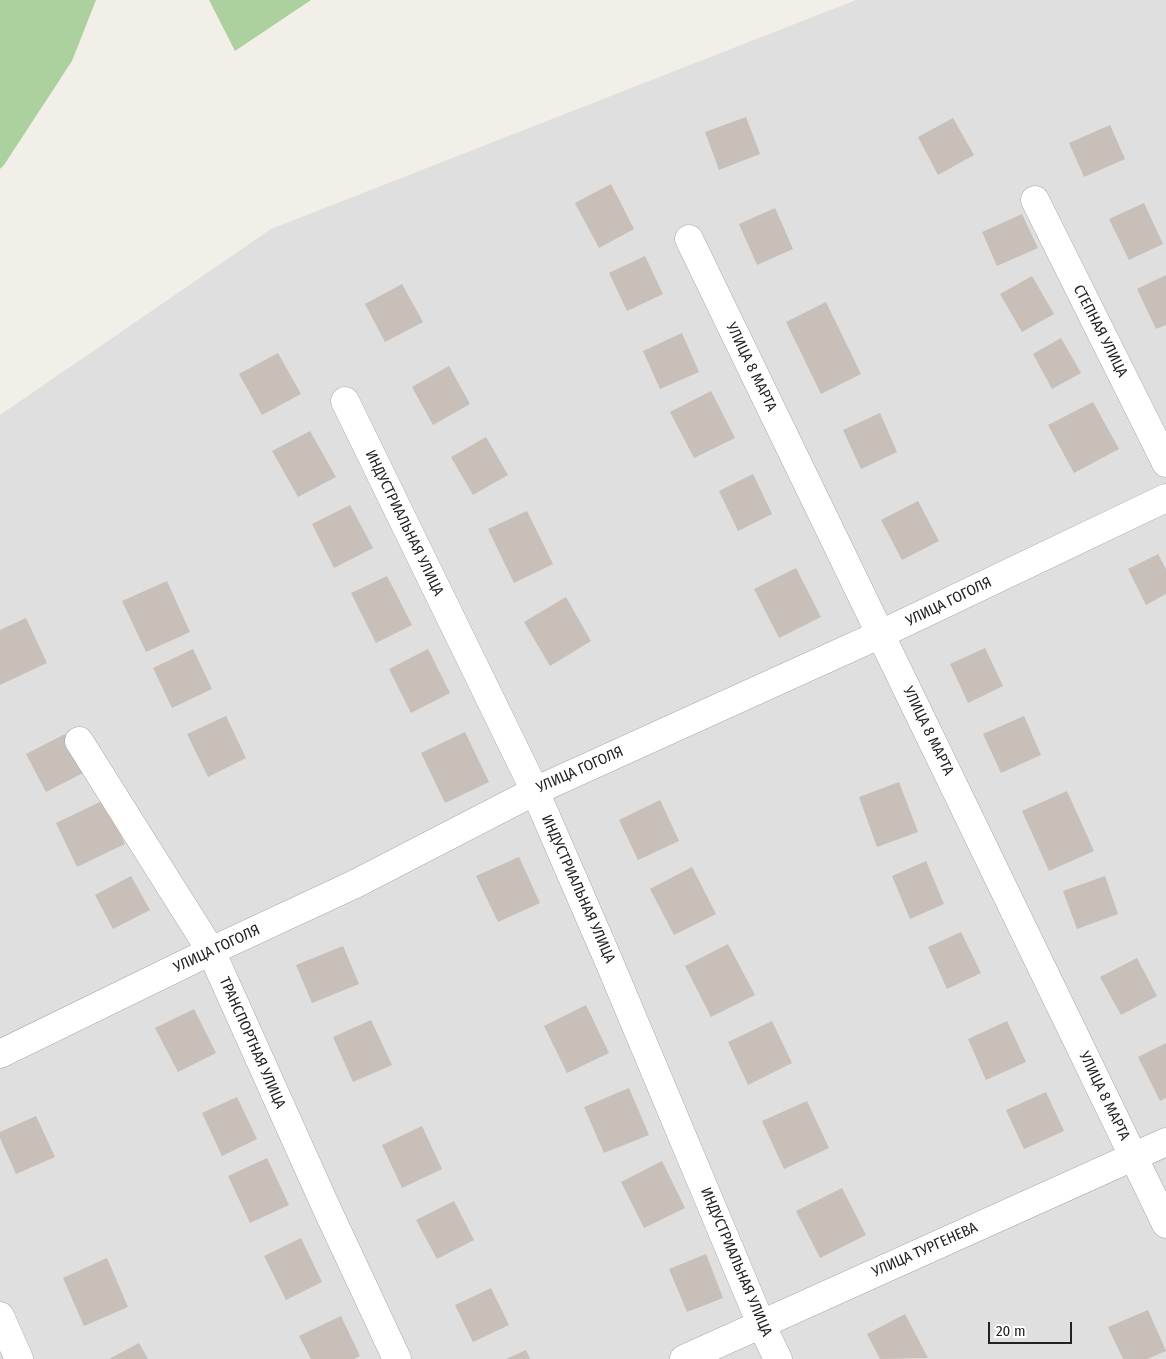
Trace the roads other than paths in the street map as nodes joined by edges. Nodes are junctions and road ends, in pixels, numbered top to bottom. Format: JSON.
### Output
{"nodes":[{"id":1,"x":1035,"y":200,"type":"dead end"},
{"id":2,"x":689,"y":239,"type":"dead end"},
{"id":3,"x":345,"y":402,"type":"dead end"},
{"id":4,"x":1166,"y":463,"type":"edge"},
{"id":5,"x":1166,"y":498,"type":"edge"},
{"id":6,"x":881,"y":634,"type":"junction"},
{"id":7,"x":79,"y":741,"type":"dead end"},
{"id":8,"x":535,"y":790,"type":"junction"},
{"id":9,"x":210,"y":951,"type":"junction"},
{"id":10,"x":0,"y":1054,"type":"edge"},
{"id":11,"x":1166,"y":1142,"type":"edge"},
{"id":12,"x":1134,"y":1157,"type":"junction"},
{"id":13,"x":1166,"y":1224,"type":"edge"},
{"id":14,"x":0,"y":1316,"type":"edge"},
{"id":15,"x":761,"y":1324,"type":"junction"},
{"id":16,"x":19,"y":1359,"type":"edge"},
{"id":17,"x":397,"y":1359,"type":"edge"},
{"id":18,"x":684,"y":1359,"type":"edge"},
{"id":19,"x":778,"y":1359,"type":"edge"}],
"edges":[{"from":1,"to":4,"type":"street","name":"СТЕПНАЯ УЛИЦА"},
{"from":2,"to":6,"type":"street","name":"УЛИЦА 8 МАРТА"},
{"from":3,"to":8,"type":"street","name":"ИНДУСТРИАЛЬНАЯ УЛИЦА"},
{"from":5,"to":6,"type":"street","name":"УЛИЦА ГОГОЛЯ"},
{"from":6,"to":8,"type":"street","name":"УЛИЦА ГОГОЛЯ"},
{"from":6,"to":12,"type":"street","name":"УЛИЦА 8 МАРТА"},
{"from":7,"to":9,"type":"street","name":"ТРАНСПОРТНАЯ УЛИЦА"},
{"from":8,"to":9,"type":"street","name":"УЛИЦА ГОГОЛЯ"},
{"from":8,"to":15,"type":"street","name":"ИНДУСТРИАЛЬНАЯ УЛИЦА"},
{"from":9,"to":10,"type":"street","name":"УЛИЦА ГОГОЛЯ"},
{"from":9,"to":17,"type":"street","name":"ТРАНСПОРТНАЯ УЛИЦА"},
{"from":11,"to":12,"type":"street","name":"УЛИЦА ТУРГЕНЕВА"},
{"from":12,"to":13,"type":"street","name":"УЛИЦА 8 МАРТА"},
{"from":12,"to":15,"type":"street","name":"УЛИЦА ТУРГЕНЕВА"},
{"from":14,"to":16,"type":"street"},
{"from":15,"to":18,"type":"street","name":"УЛИЦА ТУРГЕНЕВА"},
{"from":15,"to":19,"type":"street","name":"ИНДУСТРИАЛЬНАЯ УЛИЦА"}]}
